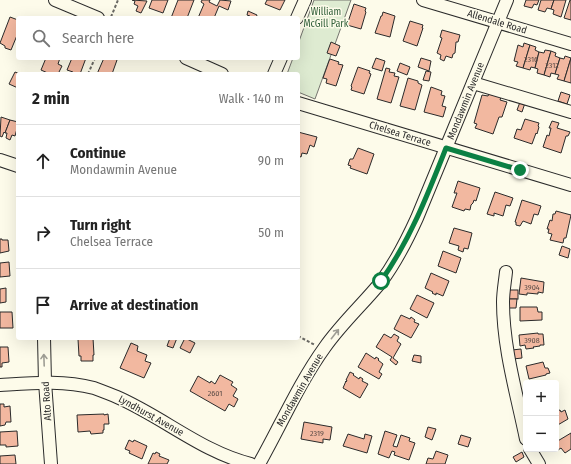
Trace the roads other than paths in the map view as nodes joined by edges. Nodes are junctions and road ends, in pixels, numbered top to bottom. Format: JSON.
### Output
{"nodes":[{"id":1,"x":55,"y":0,"type":"edge"},
{"id":2,"x":305,"y":0,"type":"edge"},
{"id":3,"x":423,"y":0,"type":"edge"},
{"id":4,"x":507,"y":0,"type":"edge"},
{"id":5,"x":93,"y":16,"type":"edge"},
{"id":6,"x":298,"y":16,"type":"edge"},
{"id":7,"x":498,"y":23,"type":"junction"},
{"id":8,"x":571,"y":44,"type":"edge"},
{"id":9,"x":190,"y":60,"type":"edge"},
{"id":10,"x":280,"y":60,"type":"edge"},
{"id":11,"x":218,"y":72,"type":"edge"},
{"id":12,"x":275,"y":72,"type":"edge"},
{"id":13,"x":473,"y":83,"type":"junction"},
{"id":14,"x":300,"y":104,"type":"edge"},
{"id":15,"x":571,"y":112,"type":"edge"},
{"id":16,"x":446,"y":148,"type":"junction"},
{"id":17,"x":0,"y":160,"type":"edge"},
{"id":18,"x":16,"y":165,"type":"edge"},
{"id":19,"x":571,"y":185,"type":"edge"},
{"id":20,"x":506,"y":272,"type":"dead end"},
{"id":21,"x":44,"y":340,"type":"edge"},
{"id":22,"x":45,"y":382,"type":"junction"},
{"id":23,"x":0,"y":385,"type":"edge"},
{"id":24,"x":523,"y":425,"type":"edge"},
{"id":25,"x":532,"y":452,"type":"edge"},
{"id":26,"x":51,"y":464,"type":"edge"},
{"id":27,"x":251,"y":464,"type":"edge"},
{"id":28,"x":259,"y":464,"type":"edge"},
{"id":29,"x":539,"y":464,"type":"edge"}],
"edges":[{"from":1,"to":5,"type":"street"},
{"from":2,"to":6,"type":"street"},
{"from":3,"to":7,"type":"street","name":"Allendale Road"},
{"from":4,"to":7,"type":"street","name":"Mondawmin Avenue"},
{"from":7,"to":8,"type":"street","name":"Allendale Road"},
{"from":7,"to":13,"type":"street","name":"Mondawmin Avenue"},
{"from":9,"to":11,"type":"street"},
{"from":10,"to":12,"type":"street"},
{"from":13,"to":15,"type":"street"},
{"from":13,"to":16,"type":"street","name":"Mondawmin Avenue"},
{"from":14,"to":16,"type":"street","name":"Chelsea Terrace"},
{"from":16,"to":19,"type":"street","name":"Chelsea Terrace"},
{"from":28,"to":16,"type":"street","name":"Mondawmin Avenue","one_way":true},
{"from":17,"to":18,"type":"street"},
{"from":20,"to":24,"type":"street"},
{"from":22,"to":21,"type":"street","name":"Alto Road","one_way":true},
{"from":22,"to":23,"type":"street","name":"Lyndhurst Avenue"},
{"from":22,"to":26,"type":"street","name":"Alto Road"},
{"from":22,"to":27,"type":"street","name":"Lyndhurst Avenue"},
{"from":25,"to":29,"type":"street"}]}
